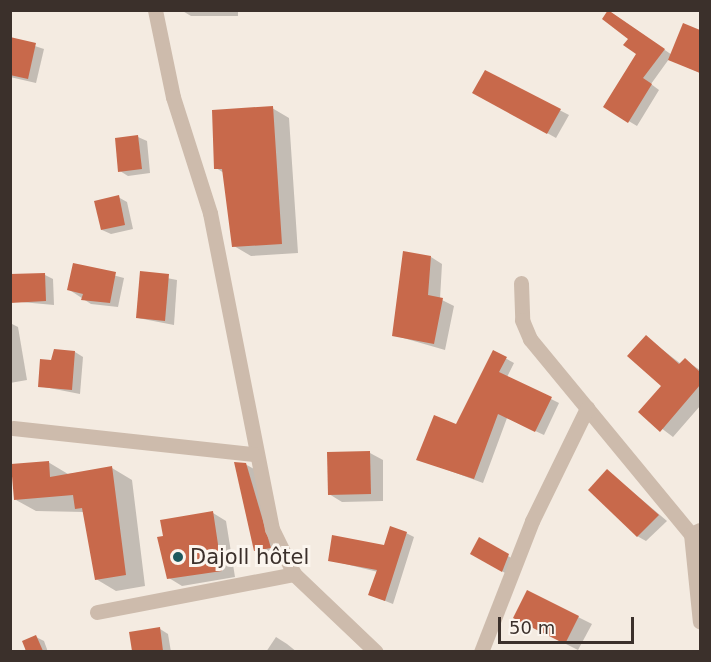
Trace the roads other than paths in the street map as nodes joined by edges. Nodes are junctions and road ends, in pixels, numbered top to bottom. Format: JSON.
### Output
{"nodes":[{"id":1,"x":155,"y":10,"type":"edge"},
{"id":2,"x":521,"y":283,"type":"dead end"},
{"id":3,"x":587,"y":408,"type":"junction"},
{"id":4,"x":13,"y":428,"type":"dead end"},
{"id":5,"x":254,"y":454,"type":"junction"},
{"id":6,"x":696,"y":532,"type":"edge"},
{"id":7,"x":294,"y":574,"type":"junction"},
{"id":8,"x":97,"y":612,"type":"dead end"},
{"id":9,"x":700,"y":622,"type":"edge"},
{"id":10,"x":376,"y":651,"type":"edge"},
{"id":11,"x":481,"y":651,"type":"edge"}],
"edges":[{"from":1,"to":5,"type":"street"},
{"from":2,"to":3,"type":"street"},
{"from":3,"to":6,"type":"street"},
{"from":3,"to":11,"type":"street"},
{"from":4,"to":5,"type":"street"},
{"from":5,"to":7,"type":"street"},
{"from":6,"to":9,"type":"street"},
{"from":7,"to":8,"type":"street"},
{"from":7,"to":10,"type":"street"}]}
